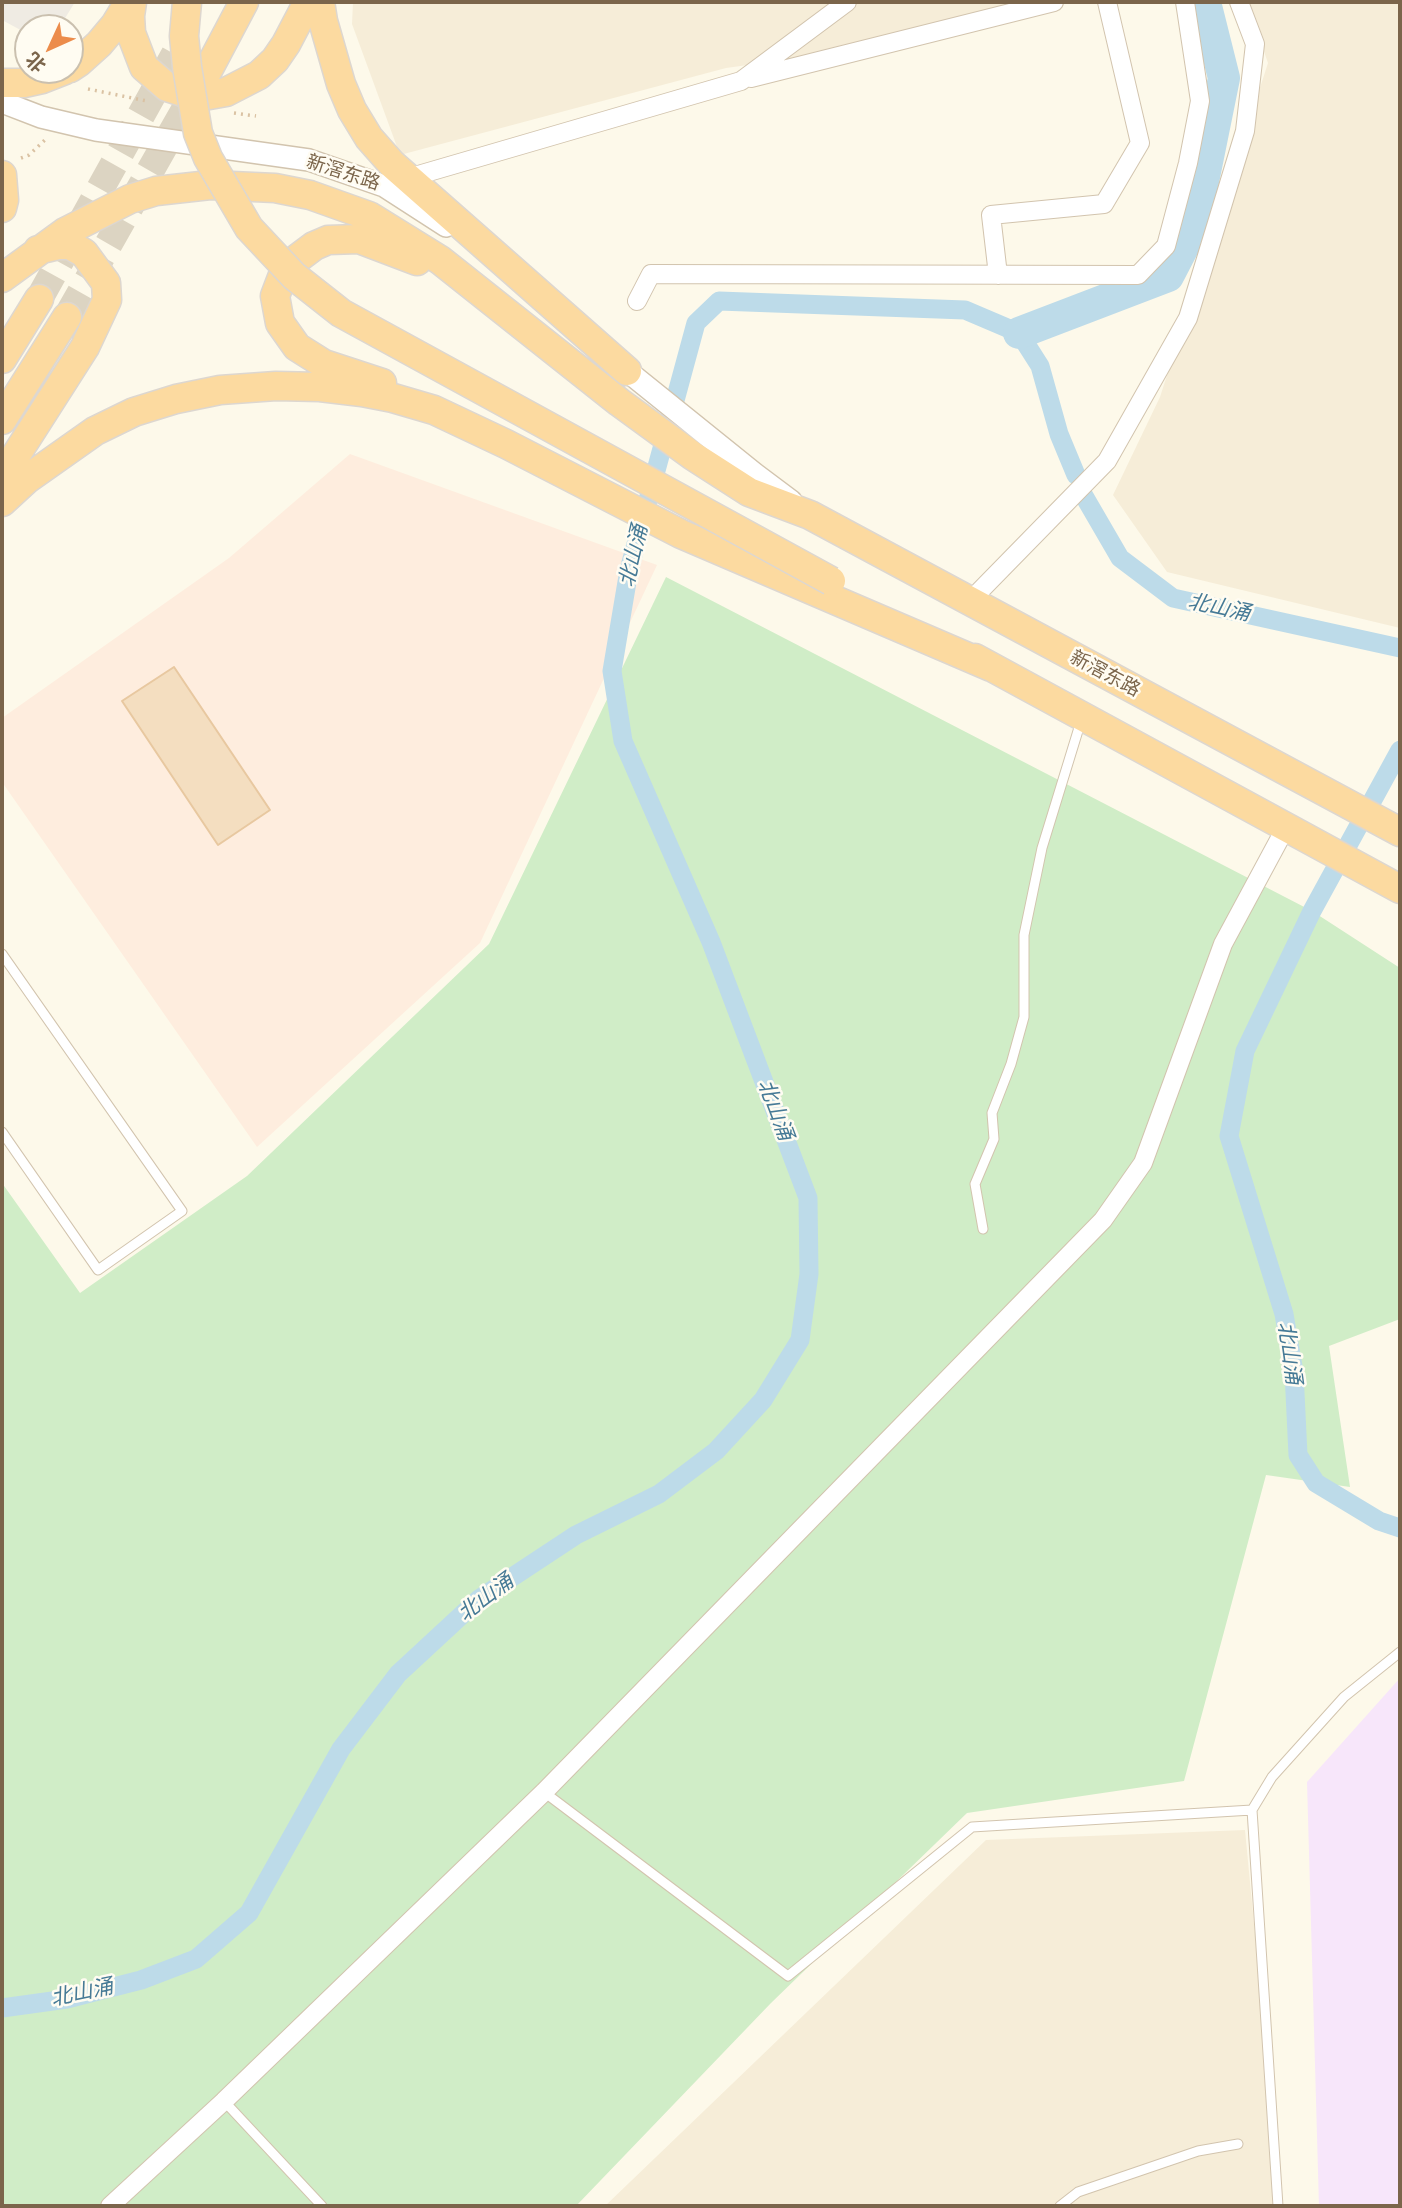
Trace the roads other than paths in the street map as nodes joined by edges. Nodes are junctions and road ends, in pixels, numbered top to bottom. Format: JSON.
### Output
{"nodes":[{"id":1,"x":131,"y":2,"type":"edge"},
{"id":2,"x":187,"y":2,"type":"edge"},
{"id":3,"x":202,"y":2,"type":"edge"},
{"id":4,"x":244,"y":2,"type":"edge"},
{"id":5,"x":307,"y":2,"type":"edge"},
{"id":6,"x":320,"y":2,"type":"edge"},
{"id":7,"x":847,"y":2,"type":"edge"},
{"id":8,"x":1054,"y":2,"type":"edge"},
{"id":9,"x":1107,"y":2,"type":"edge"},
{"id":10,"x":1185,"y":2,"type":"edge"},
{"id":11,"x":1239,"y":2,"type":"edge"},
{"id":12,"x":175,"y":54,"type":"tunnel mouth"},
{"id":13,"x":84,"y":58,"type":"edge"},
{"id":14,"x":207,"y":72,"type":"tunnel mouth"},
{"id":15,"x":741,"y":80,"type":"junction"},
{"id":16,"x":2,"y":102,"type":"edge"},
{"id":17,"x":11,"y":167,"type":"edge"},
{"id":18,"x":408,"y":178,"type":"junction"},
{"id":19,"x":2,"y":208,"type":"edge"},
{"id":20,"x":38,"y":250,"type":"junction"},
{"id":21,"x":998,"y":275,"type":"junction"},
{"id":22,"x":2,"y":278,"type":"edge"},
{"id":23,"x":477,"y":288,"type":"junction"},
{"id":24,"x":39,"y":299,"type":"tunnel mouth"},
{"id":25,"x":637,"y":301,"type":"dead end"},
{"id":26,"x":67,"y":317,"type":"tunnel mouth"},
{"id":27,"x":2,"y":359,"type":"edge"},
{"id":28,"x":627,"y":371,"type":"junction"},
{"id":29,"x":433,"y":410,"type":"junction"},
{"id":30,"x":2,"y":420,"type":"edge"},
{"id":31,"x":699,"y":445,"type":"junction"},
{"id":32,"x":2,"y":477,"type":"edge"},
{"id":33,"x":2,"y":502,"type":"edge"},
{"id":34,"x":970,"y":601,"type":"junction"},
{"id":35,"x":991,"y":667,"type":"junction"},
{"id":36,"x":1082,"y":716,"type":"junction"},
{"id":37,"x":1395,"y":829,"type":"edge"},
{"id":38,"x":1298,"y":834,"type":"junction"},
{"id":39,"x":1400,"y":889,"type":"edge"},
{"id":40,"x":2,"y":954,"type":"edge"},
{"id":41,"x":2,"y":1132,"type":"edge"},
{"id":42,"x":983,"y":1229,"type":"dead end"},
{"id":43,"x":1400,"y":1652,"type":"edge"},
{"id":44,"x":544,"y":1792,"type":"junction"},
{"id":45,"x":1252,"y":1810,"type":"junction"},
{"id":46,"x":223,"y":2101,"type":"junction"},
{"id":47,"x":1238,"y":2144,"type":"dead end"},
{"id":48,"x":110,"y":2206,"type":"edge"},
{"id":49,"x":322,"y":2206,"type":"edge"},
{"id":50,"x":1060,"y":2206,"type":"edge"},
{"id":51,"x":1278,"y":2206,"type":"edge"}],
"edges":[{"from":1,"to":5,"type":"highway"},
{"from":1,"to":13,"type":"highway"},
{"from":2,"to":35,"type":"highway","bridge":true},
{"from":3,"to":12,"type":"highway"},
{"from":4,"to":14,"type":"highway"},
{"from":6,"to":18,"type":"highway"},
{"from":7,"to":15,"type":"street"},
{"from":8,"to":15,"type":"street"},
{"from":9,"to":21,"type":"street"},
{"from":10,"to":21,"type":"street"},
{"from":11,"to":34,"type":"street"},
{"from":15,"to":18,"type":"street"},
{"from":16,"to":28,"type":"street","name":"新滘东路"},
{"from":17,"to":19,"type":"highway"},
{"from":18,"to":28,"type":"highway"},
{"from":20,"to":22,"type":"highway"},
{"from":20,"to":23,"type":"highway"},
{"from":20,"to":32,"type":"highway"},
{"from":21,"to":25,"type":"street"},
{"from":23,"to":29,"type":"highway"},
{"from":23,"to":31,"type":"highway","name":"新滘东路"},
{"from":24,"to":27,"type":"highway"},
{"from":26,"to":30,"type":"highway"},
{"from":28,"to":31,"type":"street","name":"新滘东路"},
{"from":29,"to":33,"type":"highway"},
{"from":29,"to":35,"type":"highway"},
{"from":31,"to":34,"type":"highway","name":"新滘东路"},
{"from":34,"to":37,"type":"highway","name":"新滘东路"},
{"from":35,"to":36,"type":"highway"},
{"from":36,"to":38,"type":"highway"},
{"from":36,"to":42,"type":"lane"},
{"from":38,"to":39,"type":"highway"},
{"from":38,"to":44,"type":"street"},
{"from":40,"to":41,"type":"lane"},
{"from":43,"to":45,"type":"lane"},
{"from":44,"to":45,"type":"lane"},
{"from":44,"to":46,"type":"street"},
{"from":45,"to":51,"type":"lane"},
{"from":46,"to":48,"type":"street"},
{"from":46,"to":49,"type":"lane"},
{"from":47,"to":50,"type":"lane"}]}
